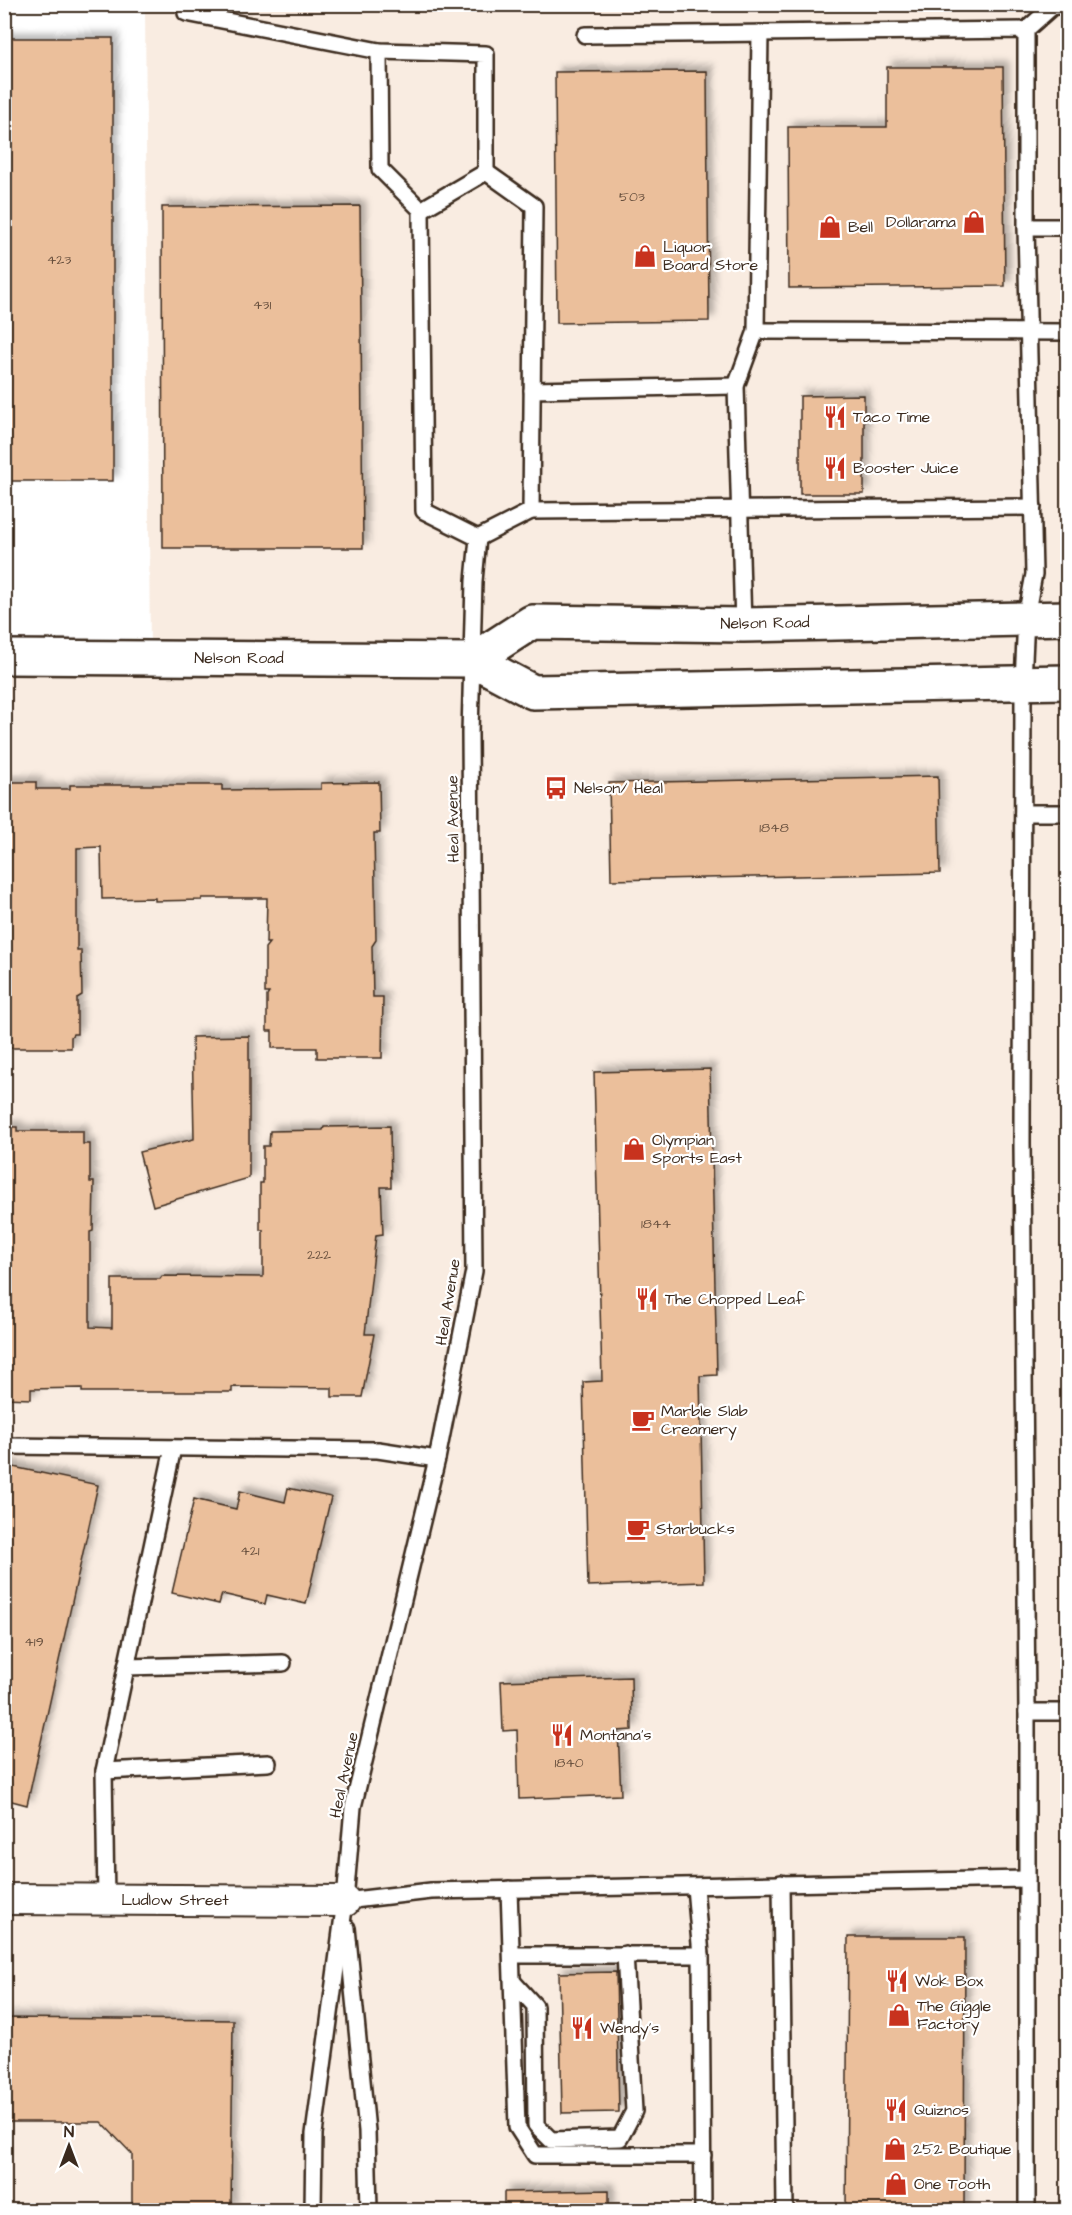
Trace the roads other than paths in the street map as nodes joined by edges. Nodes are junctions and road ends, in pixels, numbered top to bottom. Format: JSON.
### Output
{"nodes":[{"id":1,"x":1068,"y":6,"type":"edge"},
{"id":2,"x":186,"y":13,"type":"dead end"},
{"id":3,"x":1026,"y":30,"type":"junction"},
{"id":4,"x":760,"y":33,"type":"junction"},
{"id":5,"x":585,"y":35,"type":"dead end"},
{"id":6,"x":379,"y":51,"type":"junction"},
{"id":7,"x":486,"y":172,"type":"junction"},
{"id":8,"x":421,"y":210,"type":"junction"},
{"id":9,"x":1026,"y":227,"type":"junction"},
{"id":10,"x":1068,"y":227,"type":"edge"},
{"id":11,"x":756,"y":331,"type":"junction"},
{"id":12,"x":1029,"y":332,"type":"junction"},
{"id":13,"x":1068,"y":332,"type":"edge"},
{"id":14,"x":736,"y":386,"type":"junction"},
{"id":15,"x":532,"y":390,"type":"junction"},
{"id":16,"x":1033,"y":507,"type":"junction"},
{"id":17,"x":739,"y":510,"type":"junction"},
{"id":18,"x":531,"y":511,"type":"junction"},
{"id":19,"x":478,"y":538,"type":"junction"},
{"id":20,"x":1026,"y":618,"type":"junction"},
{"id":21,"x":1068,"y":618,"type":"edge"},
{"id":22,"x":743,"y":625,"type":"junction"},
{"id":23,"x":4,"y":657,"type":"edge"},
{"id":24,"x":473,"y":660,"type":"junction"},
{"id":25,"x":1023,"y":682,"type":"junction"},
{"id":26,"x":1068,"y":682,"type":"edge"},
{"id":27,"x":1023,"y":813,"type":"junction"},
{"id":28,"x":1068,"y":813,"type":"edge"},
{"id":29,"x":4,"y":1446,"type":"edge"},
{"id":30,"x":173,"y":1448,"type":"junction"},
{"id":31,"x":436,"y":1459,"type":"junction"},
{"id":32,"x":283,"y":1663,"type":"dead end"},
{"id":33,"x":126,"y":1667,"type":"junction"},
{"id":34,"x":1027,"y":1712,"type":"junction"},
{"id":35,"x":1068,"y":1712,"type":"edge"},
{"id":36,"x":268,"y":1763,"type":"dead end"},
{"id":37,"x":104,"y":1771,"type":"junction"},
{"id":38,"x":1027,"y":1879,"type":"junction"},
{"id":39,"x":781,"y":1883,"type":"junction"},
{"id":40,"x":696,"y":1887,"type":"junction"},
{"id":41,"x":509,"y":1889,"type":"junction"},
{"id":42,"x":4,"y":1899,"type":"edge"},
{"id":43,"x":106,"y":1900,"type":"junction"},
{"id":44,"x":345,"y":1901,"type":"junction"},
{"id":45,"x":625,"y":1954,"type":"junction"},
{"id":46,"x":512,"y":1955,"type":"junction"},
{"id":47,"x":701,"y":1955,"type":"junction"},
{"id":48,"x":513,"y":1982,"type":"junction"},
{"id":49,"x":703,"y":2155,"type":"junction"},
{"id":50,"x":313,"y":2211,"type":"edge"},
{"id":51,"x":369,"y":2211,"type":"edge"},
{"id":52,"x":703,"y":2211,"type":"edge"},
{"id":53,"x":785,"y":2211,"type":"edge"},
{"id":54,"x":1027,"y":2211,"type":"edge"}],
"edges":[{"from":1,"to":3,"type":"lane"},
{"from":2,"to":6,"type":"lane"},
{"from":3,"to":4,"type":"lane"},
{"from":3,"to":9,"type":"lane"},
{"from":4,"to":5,"type":"lane"},
{"from":4,"to":11,"type":"lane"},
{"from":6,"to":7,"type":"lane"},
{"from":6,"to":8,"type":"lane"},
{"from":7,"to":8,"type":"lane"},
{"from":7,"to":15,"type":"lane"},
{"from":8,"to":19,"type":"lane"},
{"from":9,"to":10,"type":"lane"},
{"from":9,"to":12,"type":"lane"},
{"from":11,"to":12,"type":"lane"},
{"from":11,"to":14,"type":"lane"},
{"from":12,"to":13,"type":"lane"},
{"from":12,"to":16,"type":"lane"},
{"from":14,"to":15,"type":"lane"},
{"from":14,"to":17,"type":"lane"},
{"from":15,"to":18,"type":"lane"},
{"from":16,"to":17,"type":"lane"},
{"from":16,"to":20,"type":"lane"},
{"from":17,"to":18,"type":"lane"},
{"from":17,"to":22,"type":"lane"},
{"from":18,"to":19,"type":"lane"},
{"from":19,"to":24,"type":"lane","name":"Heal Avenue"},
{"from":20,"to":21,"type":"street","name":"Nelson Road"},
{"from":20,"to":22,"type":"street","name":"Nelson Road"},
{"from":20,"to":25,"type":"lane"},
{"from":22,"to":24,"type":"street","name":"Nelson Road"},
{"from":23,"to":24,"type":"street","name":"Nelson Road"},
{"from":24,"to":25,"type":"street","name":"Nelson Road"},
{"from":24,"to":31,"type":"lane","name":"Heal Avenue"},
{"from":25,"to":26,"type":"street","name":"Nelson Road"},
{"from":25,"to":27,"type":"lane"},
{"from":27,"to":28,"type":"lane"},
{"from":27,"to":34,"type":"lane"},
{"from":29,"to":30,"type":"lane"},
{"from":30,"to":31,"type":"lane"},
{"from":30,"to":33,"type":"lane"},
{"from":31,"to":44,"type":"lane","name":"Heal Avenue"},
{"from":32,"to":33,"type":"lane"},
{"from":33,"to":37,"type":"lane"},
{"from":34,"to":35,"type":"lane"},
{"from":34,"to":38,"type":"lane"},
{"from":36,"to":37,"type":"lane"},
{"from":37,"to":43,"type":"lane"},
{"from":38,"to":39,"type":"lane"},
{"from":38,"to":54,"type":"lane"},
{"from":39,"to":40,"type":"lane"},
{"from":39,"to":53,"type":"lane"},
{"from":40,"to":41,"type":"lane"},
{"from":40,"to":47,"type":"lane"},
{"from":41,"to":44,"type":"lane"},
{"from":41,"to":46,"type":"lane"},
{"from":42,"to":43,"type":"street","name":"Ludlow Street"},
{"from":43,"to":44,"type":"street","name":"Ludlow Street"},
{"from":44,"to":50,"type":"lane","name":"Heal Avenue"},
{"from":44,"to":51,"type":"lane","name":"Heal Avenue"},
{"from":45,"to":46,"type":"lane"},
{"from":45,"to":47,"type":"lane"},
{"from":45,"to":48,"type":"lane"},
{"from":46,"to":48,"type":"lane"},
{"from":47,"to":49,"type":"lane"},
{"from":48,"to":49,"type":"lane"},
{"from":49,"to":52,"type":"lane"}]}
